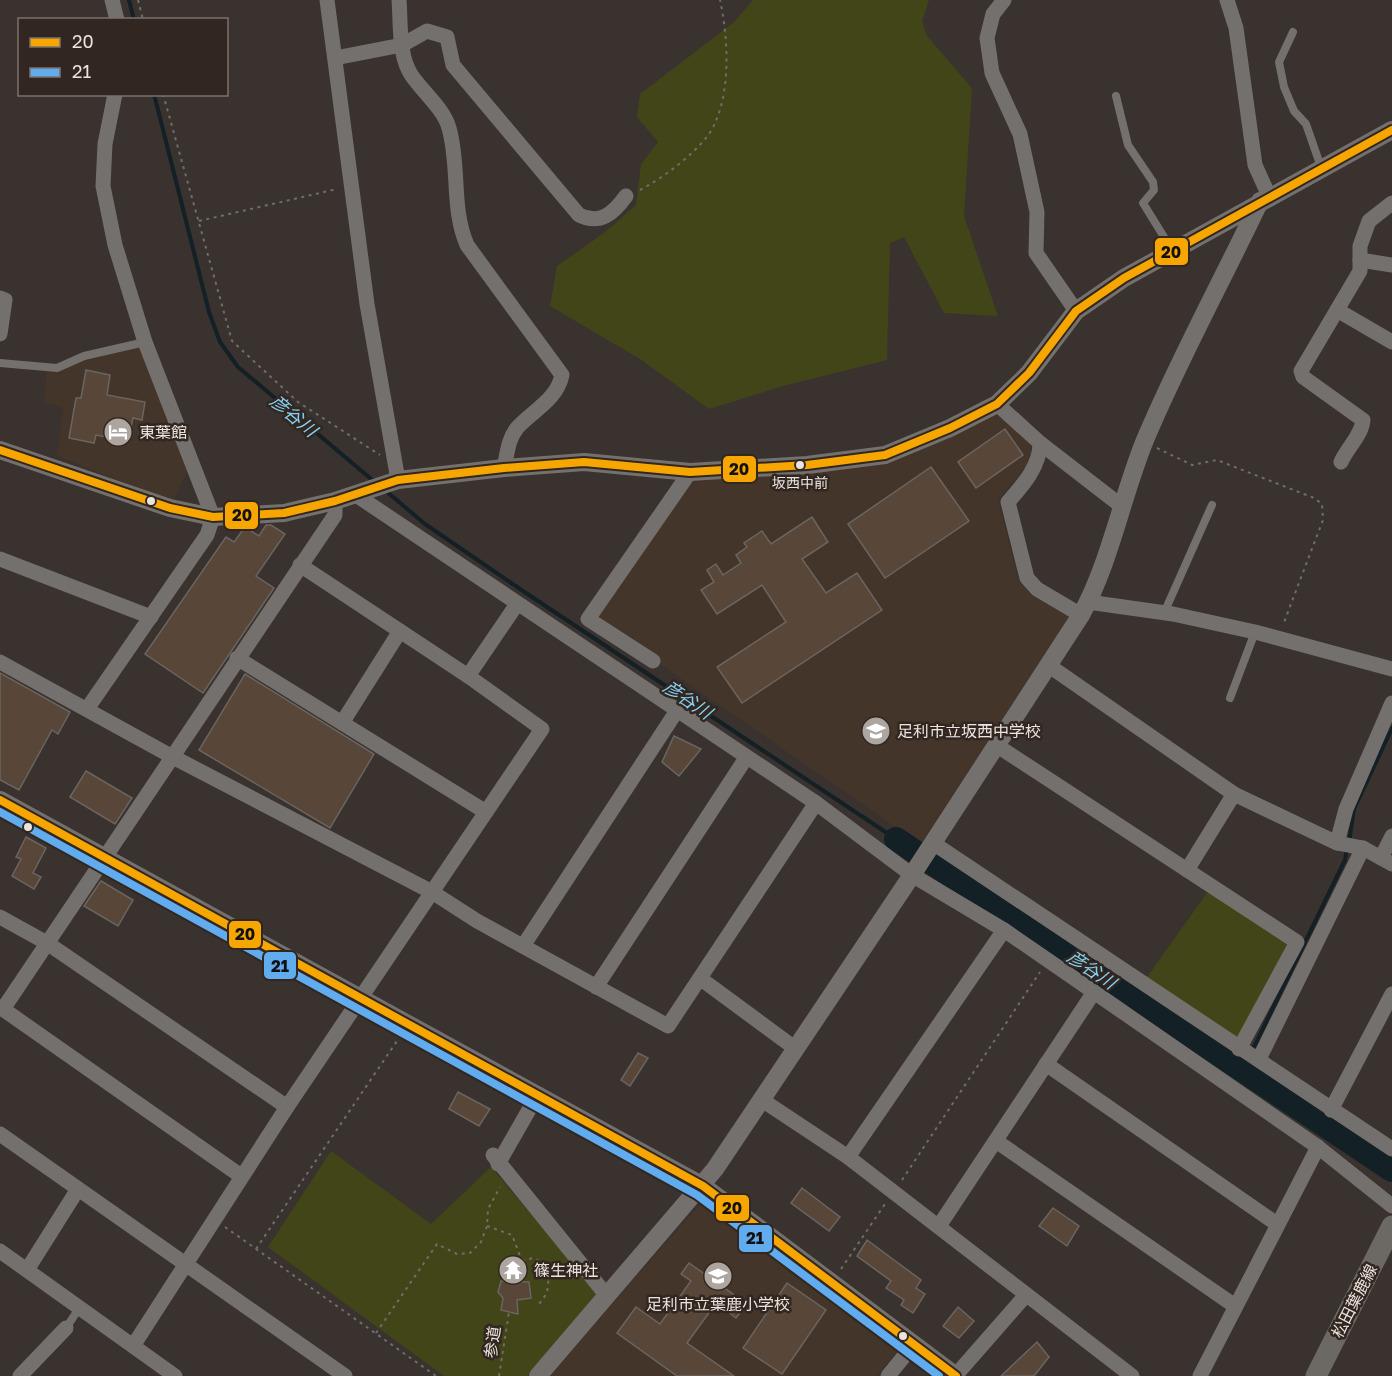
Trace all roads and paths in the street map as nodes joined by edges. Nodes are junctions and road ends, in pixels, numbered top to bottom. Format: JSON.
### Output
{"nodes":[{"id":1,"x":112,"y":0,"type":"edge"},
{"id":2,"x":138,"y":0,"type":"edge"},
{"id":3,"x":327,"y":0,"type":"edge"},
{"id":4,"x":399,"y":0,"type":"edge"},
{"id":5,"x":720,"y":0,"type":"edge"},
{"id":6,"x":1004,"y":0,"type":"edge"},
{"id":7,"x":1227,"y":0,"type":"edge"},
{"id":8,"x":116,"y":18,"type":"edge"},
{"id":9,"x":142,"y":18,"type":"edge"},
{"id":10,"x":1293,"y":32,"type":"dead end"},
{"id":11,"x":402,"y":45,"type":"junction"},
{"id":12,"x":335,"y":58,"type":"junction"},
{"id":13,"x":115,"y":96,"type":"edge"},
{"id":14,"x":164,"y":96,"type":"edge"},
{"id":15,"x":1116,"y":96,"type":"dead end"},
{"id":16,"x":1392,"y":130,"type":"edge"},
{"id":17,"x":1321,"y":167,"type":"junction"},
{"id":18,"x":351,"y":186,"type":"junction"},
{"id":19,"x":626,"y":196,"type":"joint"},
{"id":20,"x":1265,"y":199,"type":"junction"},
{"id":21,"x":1392,"y":203,"type":"edge"},
{"id":22,"x":199,"y":221,"type":"junction"},
{"id":23,"x":1172,"y":250,"type":"junction"},
{"id":24,"x":1360,"y":260,"type":"junction"},
{"id":25,"x":1392,"y":265,"type":"edge"},
{"id":26,"x":0,"y":298,"type":"edge"},
{"id":27,"x":1076,"y":310,"type":"junction"},
{"id":28,"x":1337,"y":310,"type":"junction"},
{"id":29,"x":0,"y":334,"type":"edge"},
{"id":30,"x":145,"y":342,"type":"junction"},
{"id":31,"x":1392,"y":342,"type":"edge"},
{"id":32,"x":0,"y":363,"type":"edge"},
{"id":33,"x":997,"y":404,"type":"junction"},
{"id":34,"x":1146,"y":439,"type":"junction"},
{"id":35,"x":1040,"y":443,"type":"junction"},
{"id":36,"x":0,"y":450,"type":"edge"},
{"id":37,"x":1341,"y":462,"type":"dead end"},
{"id":38,"x":504,"y":468,"type":"junction"},
{"id":39,"x":690,"y":472,"type":"junction"},
{"id":40,"x":395,"y":475,"type":"junction"},
{"id":41,"x":362,"y":493,"type":"junction"},
{"id":42,"x":335,"y":501,"type":"junction"},
{"id":43,"x":1120,"y":505,"type":"junction"},
{"id":44,"x":1212,"y":505,"type":"dead end"},
{"id":45,"x":213,"y":517,"type":"junction"},
{"id":46,"x":0,"y":559,"type":"edge"},
{"id":47,"x":300,"y":565,"type":"junction"},
{"id":48,"x":517,"y":604,"type":"junction"},
{"id":49,"x":1085,"y":609,"type":"junction"},
{"id":50,"x":1164,"y":613,"type":"junction"},
{"id":51,"x":151,"y":617,"type":"junction"},
{"id":52,"x":400,"y":631,"type":"junction"},
{"id":53,"x":1255,"y":632,"type":"junction"},
{"id":54,"x":1278,"y":638,"type":"junction"},
{"id":55,"x":237,"y":658,"type":"junction"},
{"id":56,"x":652,"y":661,"type":"dead end"},
{"id":57,"x":0,"y":662,"type":"edge"},
{"id":58,"x":1048,"y":665,"type":"junction"},
{"id":59,"x":1392,"y":669,"type":"edge"},
{"id":60,"x":468,"y":676,"type":"junction"},
{"id":61,"x":1230,"y":698,"type":"dead end"},
{"id":62,"x":1392,"y":703,"type":"edge"},
{"id":63,"x":87,"y":710,"type":"junction"},
{"id":64,"x":676,"y":712,"type":"junction"},
{"id":65,"x":342,"y":723,"type":"junction"},
{"id":66,"x":996,"y":745,"type":"junction"},
{"id":67,"x":171,"y":756,"type":"junction"},
{"id":68,"x":746,"y":758,"type":"junction"},
{"id":69,"x":1234,"y":794,"type":"junction"},
{"id":70,"x":0,"y":800,"type":"edge"},
{"id":71,"x":816,"y":803,"type":"junction"},
{"id":72,"x":486,"y":812,"type":"junction"},
{"id":73,"x":1392,"y":836,"type":"edge"},
{"id":74,"x":1337,"y":843,"type":"junction"},
{"id":75,"x":930,"y":847,"type":"junction"},
{"id":76,"x":1363,"y":848,"type":"junction"},
{"id":77,"x":105,"y":859,"type":"junction"},
{"id":78,"x":1387,"y":861,"type":"edge"},
{"id":79,"x":1187,"y":870,"type":"junction"},
{"id":80,"x":915,"y":871,"type":"junction"},
{"id":81,"x":432,"y":892,"type":"junction"},
{"id":82,"x":0,"y":917,"type":"edge"},
{"id":83,"x":1004,"y":930,"type":"junction"},
{"id":84,"x":47,"y":943,"type":"junction"},
{"id":85,"x":523,"y":946,"type":"junction"},
{"id":86,"x":1048,"y":960,"type":"junction"},
{"id":87,"x":700,"y":979,"type":"junction"},
{"id":88,"x":596,"y":987,"type":"junction"},
{"id":89,"x":1094,"y":992,"type":"junction"},
{"id":90,"x":1392,"y":994,"type":"edge"},
{"id":91,"x":362,"y":998,"type":"junction"},
{"id":92,"x":1,"y":1008,"type":"edge"},
{"id":93,"x":402,"y":1034,"type":"dead end"},
{"id":94,"x":796,"y":1049,"type":"junction"},
{"id":95,"x":1239,"y":1049,"type":"junction"},
{"id":96,"x":1259,"y":1059,"type":"junction"},
{"id":97,"x":1046,"y":1064,"type":"junction"},
{"id":98,"x":537,"y":1094,"type":"junction"},
{"id":99,"x":762,"y":1100,"type":"junction"},
{"id":100,"x":287,"y":1107,"type":"junction"},
{"id":101,"x":1331,"y":1110,"type":"junction"},
{"id":102,"x":0,"y":1134,"type":"edge"},
{"id":103,"x":996,"y":1141,"type":"junction"},
{"id":104,"x":1318,"y":1147,"type":"junction"},
{"id":105,"x":1392,"y":1149,"type":"edge"},
{"id":106,"x":848,"y":1157,"type":"junction"},
{"id":107,"x":499,"y":1164,"type":"junction"},
{"id":108,"x":241,"y":1176,"type":"junction"},
{"id":109,"x":703,"y":1186,"type":"junction"},
{"id":110,"x":78,"y":1189,"type":"junction"},
{"id":111,"x":894,"y":1192,"type":"junction"},
{"id":112,"x":1392,"y":1206,"type":"edge"},
{"id":113,"x":213,"y":1219,"type":"junction"},
{"id":114,"x":1277,"y":1224,"type":"junction"},
{"id":115,"x":487,"y":1226,"type":"junction"},
{"id":116,"x":939,"y":1226,"type":"junction"},
{"id":117,"x":1392,"y":1227,"type":"edge"},
{"id":118,"x":256,"y":1249,"type":"junction"},
{"id":119,"x":0,"y":1251,"type":"edge"},
{"id":120,"x":522,"y":1261,"type":"junction"},
{"id":121,"x":184,"y":1264,"type":"junction"},
{"id":122,"x":27,"y":1270,"type":"junction"},
{"id":123,"x":837,"y":1273,"type":"dead end"},
{"id":124,"x":519,"y":1274,"type":"dead end"},
{"id":125,"x":1026,"y":1295,"type":"junction"},
{"id":126,"x":607,"y":1296,"type":"junction"},
{"id":127,"x":1235,"y":1305,"type":"junction"},
{"id":128,"x":80,"y":1307,"type":"junction"},
{"id":129,"x":537,"y":1307,"type":"dead end"},
{"id":130,"x":509,"y":1312,"type":"dead end"},
{"id":131,"x":66,"y":1328,"type":"joint"},
{"id":132,"x":376,"y":1334,"type":"junction"},
{"id":133,"x":914,"y":1344,"type":"junction"},
{"id":134,"x":133,"y":1346,"type":"junction"},
{"id":135,"x":20,"y":1376,"type":"edge"},
{"id":136,"x":175,"y":1376,"type":"edge"},
{"id":137,"x":345,"y":1376,"type":"edge"},
{"id":138,"x":436,"y":1376,"type":"edge"},
{"id":139,"x":499,"y":1376,"type":"edge"},
{"id":140,"x":538,"y":1376,"type":"edge"},
{"id":141,"x":888,"y":1376,"type":"edge"},
{"id":142,"x":956,"y":1376,"type":"edge"},
{"id":143,"x":1132,"y":1376,"type":"edge"},
{"id":144,"x":1200,"y":1376,"type":"edge"},
{"id":145,"x":1316,"y":1376,"type":"edge"}],
"edges":[{"from":1,"to":8,"type":"street"},
{"from":2,"to":9,"type":"path"},
{"from":3,"to":12,"type":"street"},
{"from":4,"to":11,"type":"street"},
{"from":5,"to":19,"type":"path"},
{"from":6,"to":27,"type":"street"},
{"from":7,"to":20,"type":"street"},
{"from":10,"to":17,"type":"lane"},
{"from":11,"to":12,"type":"street"},
{"from":11,"to":19,"type":"street"},
{"from":11,"to":38,"type":"street"},
{"from":12,"to":18,"type":"street"},
{"from":13,"to":30,"type":"street"},
{"from":14,"to":22,"type":"path"},
{"from":15,"to":23,"type":"lane"},
{"from":16,"to":17,"type":"street"},
{"from":17,"to":20,"type":"street"},
{"from":18,"to":22,"type":"path"},
{"from":18,"to":40,"type":"street"},
{"from":20,"to":23,"type":"street"},
{"from":20,"to":34,"type":"street"},
{"from":21,"to":24,"type":"street"},
{"from":22,"to":40,"type":"path"},
{"from":23,"to":27,"type":"street"},
{"from":24,"to":25,"type":"street"},
{"from":24,"to":28,"type":"street"},
{"from":26,"to":29,"type":"street"},
{"from":27,"to":33,"type":"street"},
{"from":28,"to":31,"type":"street"},
{"from":28,"to":37,"type":"street"},
{"from":30,"to":32,"type":"lane"},
{"from":30,"to":45,"type":"street"},
{"from":33,"to":35,"type":"street"},
{"from":33,"to":39,"type":"street"},
{"from":34,"to":43,"type":"street"},
{"from":34,"to":54,"type":"path"},
{"from":35,"to":43,"type":"street"},
{"from":35,"to":49,"type":"street"},
{"from":36,"to":45,"type":"street"},
{"from":38,"to":39,"type":"street"},
{"from":38,"to":40,"type":"street"},
{"from":39,"to":56,"type":"street"},
{"from":40,"to":41,"type":"street"},
{"from":41,"to":42,"type":"street"},
{"from":41,"to":48,"type":"street"},
{"from":42,"to":45,"type":"street"},
{"from":42,"to":47,"type":"street"},
{"from":43,"to":49,"type":"street"},
{"from":44,"to":50,"type":"lane"},
{"from":45,"to":51,"type":"street"},
{"from":46,"to":51,"type":"street"},
{"from":47,"to":52,"type":"street"},
{"from":47,"to":55,"type":"street"},
{"from":48,"to":60,"type":"street"},
{"from":48,"to":64,"type":"street"},
{"from":49,"to":50,"type":"street"},
{"from":49,"to":58,"type":"street"},
{"from":50,"to":53,"type":"street"},
{"from":51,"to":63,"type":"street"},
{"from":52,"to":60,"type":"street"},
{"from":52,"to":65,"type":"street"},
{"from":53,"to":54,"type":"street"},
{"from":53,"to":61,"type":"lane"},
{"from":54,"to":59,"type":"street"},
{"from":55,"to":65,"type":"street"},
{"from":55,"to":67,"type":"street"},
{"from":57,"to":63,"type":"street"},
{"from":58,"to":66,"type":"street"},
{"from":58,"to":69,"type":"street"},
{"from":60,"to":72,"type":"street"},
{"from":62,"to":74,"type":"street"},
{"from":63,"to":67,"type":"street"},
{"from":64,"to":68,"type":"street"},
{"from":64,"to":85,"type":"street"},
{"from":65,"to":72,"type":"street"},
{"from":66,"to":75,"type":"street"},
{"from":66,"to":79,"type":"street"},
{"from":67,"to":77,"type":"street"},
{"from":67,"to":81,"type":"street"},
{"from":68,"to":71,"type":"street"},
{"from":68,"to":88,"type":"street"},
{"from":69,"to":74,"type":"street"},
{"from":69,"to":79,"type":"street"},
{"from":70,"to":77,"type":"street"},
{"from":71,"to":80,"type":"street"},
{"from":71,"to":87,"type":"street"},
{"from":72,"to":81,"type":"street"},
{"from":73,"to":78,"type":"street"},
{"from":74,"to":76,"type":"street"},
{"from":75,"to":80,"type":"street"},
{"from":75,"to":95,"type":"street"},
{"from":76,"to":78,"type":"street"},
{"from":76,"to":96,"type":"street"},
{"from":77,"to":84,"type":"street"},
{"from":77,"to":91,"type":"street"},
{"from":79,"to":95,"type":"street"},
{"from":80,"to":83,"type":"street"},
{"from":80,"to":94,"type":"street"},
{"from":81,"to":85,"type":"street"},
{"from":81,"to":91,"type":"street"},
{"from":82,"to":84,"type":"street"},
{"from":83,"to":86,"type":"street"},
{"from":83,"to":106,"type":"street"},
{"from":84,"to":92,"type":"street"},
{"from":84,"to":100,"type":"street"},
{"from":85,"to":88,"type":"street"},
{"from":86,"to":89,"type":"street"},
{"from":86,"to":111,"type":"path"},
{"from":87,"to":88,"type":"street"},
{"from":87,"to":94,"type":"street"},
{"from":89,"to":97,"type":"street"},
{"from":89,"to":104,"type":"street"},
{"from":90,"to":101,"type":"street"},
{"from":91,"to":98,"type":"street"},
{"from":91,"to":100,"type":"street"},
{"from":92,"to":108,"type":"street"},
{"from":93,"to":118,"type":"path"},
{"from":94,"to":99,"type":"street"},
{"from":95,"to":96,"type":"street"},
{"from":96,"to":101,"type":"street"},
{"from":97,"to":103,"type":"street"},
{"from":97,"to":114,"type":"street"},
{"from":98,"to":107,"type":"street"},
{"from":98,"to":109,"type":"street"},
{"from":99,"to":106,"type":"street"},
{"from":99,"to":109,"type":"street"},
{"from":100,"to":108,"type":"street"},
{"from":101,"to":105,"type":"street"},
{"from":102,"to":110,"type":"street"},
{"from":103,"to":116,"type":"street"},
{"from":103,"to":127,"type":"street"},
{"from":104,"to":112,"type":"street"},
{"from":104,"to":114,"type":"street"},
{"from":106,"to":111,"type":"street"},
{"from":107,"to":115,"type":"path"},
{"from":107,"to":126,"type":"street"},
{"from":108,"to":113,"type":"street"},
{"from":109,"to":126,"type":"street"},
{"from":109,"to":133,"type":"street"},
{"from":110,"to":121,"type":"street"},
{"from":110,"to":122,"type":"street"},
{"from":111,"to":116,"type":"street"},
{"from":111,"to":123,"type":"path"},
{"from":113,"to":118,"type":"path"},
{"from":113,"to":121,"type":"street"},
{"from":114,"to":127,"type":"street"},
{"from":115,"to":120,"type":"path"},
{"from":115,"to":132,"type":"path"},
{"from":116,"to":125,"type":"street"},
{"from":117,"to":145,"type":"main road","name":"松田葉鹿線"},
{"from":118,"to":132,"type":"path"},
{"from":119,"to":122,"type":"street"},
{"from":120,"to":124,"type":"path"},
{"from":120,"to":129,"type":"path"},
{"from":121,"to":134,"type":"street"},
{"from":121,"to":137,"type":"street"},
{"from":122,"to":128,"type":"street"},
{"from":125,"to":142,"type":"street"},
{"from":125,"to":143,"type":"street"},
{"from":126,"to":140,"type":"street"},
{"from":127,"to":144,"type":"street"},
{"from":128,"to":131,"type":"lane"},
{"from":128,"to":134,"type":"street"},
{"from":130,"to":139,"type":"path","name":"参道"},
{"from":131,"to":135,"type":"street"},
{"from":132,"to":138,"type":"path"},
{"from":133,"to":141,"type":"street"},
{"from":133,"to":142,"type":"street"},
{"from":134,"to":136,"type":"street"}]}
